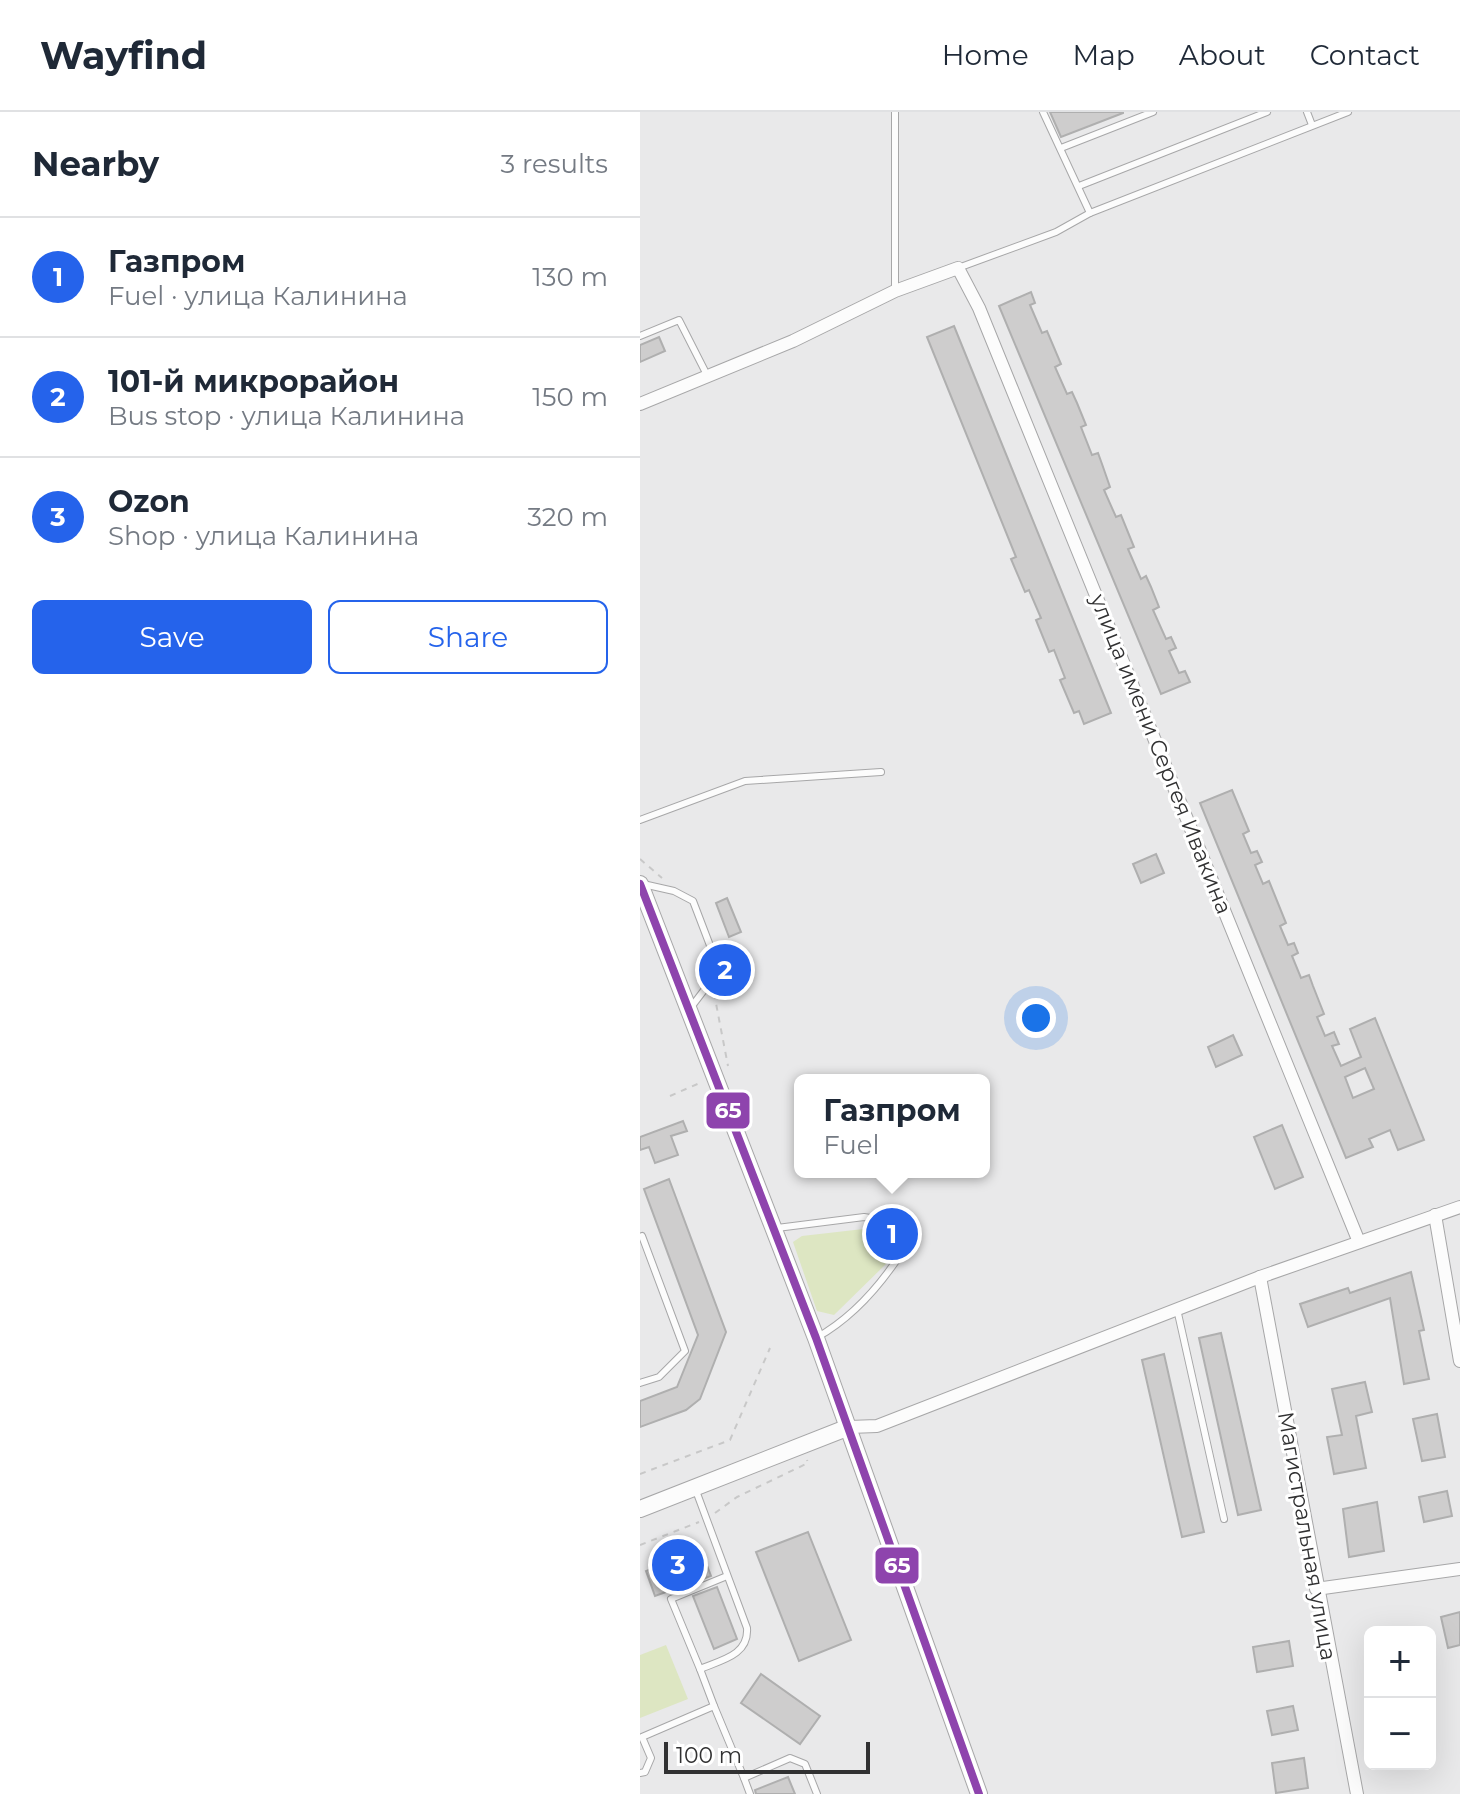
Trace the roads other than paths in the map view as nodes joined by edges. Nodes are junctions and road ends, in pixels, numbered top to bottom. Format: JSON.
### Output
{"nodes":[{"id":1,"x":895,"y":112,"type":"edge"},
{"id":2,"x":1043,"y":112,"type":"edge"},
{"id":3,"x":1153,"y":112,"type":"edge"},
{"id":4,"x":1267,"y":112,"type":"edge"},
{"id":5,"x":1307,"y":112,"type":"edge"},
{"id":6,"x":1348,"y":112,"type":"edge"},
{"id":7,"x":1312,"y":125,"type":"junction"},
{"id":8,"x":1061,"y":148,"type":"junction"},
{"id":9,"x":1079,"y":186,"type":"junction"},
{"id":10,"x":1090,"y":213,"type":"junction"},
{"id":11,"x":958,"y":268,"type":"junction"},
{"id":12,"x":895,"y":291,"type":"junction"},
{"id":13,"x":640,"y":336,"type":"edge"},
{"id":14,"x":708,"y":376,"type":"junction"},
{"id":15,"x":640,"y":404,"type":"edge"},
{"id":16,"x":881,"y":772,"type":"dead end"},
{"id":17,"x":640,"y":820,"type":"edge"},
{"id":18,"x":640,"y":884,"type":"edge"},
{"id":19,"x":687,"y":1012,"type":"junction"},
{"id":20,"x":1460,"y":1207,"type":"edge"},
{"id":21,"x":1435,"y":1215,"type":"junction"},
{"id":22,"x":775,"y":1228,"type":"junction"},
{"id":23,"x":642,"y":1236,"type":"dead end"},
{"id":24,"x":1359,"y":1242,"type":"junction"},
{"id":25,"x":1260,"y":1277,"type":"junction"},
{"id":26,"x":1177,"y":1309,"type":"junction"},
{"id":27,"x":816,"y":1338,"type":"junction"},
{"id":28,"x":1460,"y":1361,"type":"edge"},
{"id":29,"x":640,"y":1383,"type":"edge"},
{"id":30,"x":849,"y":1427,"type":"junction"},
{"id":31,"x":695,"y":1488,"type":"junction"},
{"id":32,"x":640,"y":1509,"type":"edge"},
{"id":33,"x":1224,"y":1519,"type":"dead end"},
{"id":34,"x":1460,"y":1569,"type":"edge"},
{"id":35,"x":727,"y":1576,"type":"junction"},
{"id":36,"x":1316,"y":1589,"type":"junction"},
{"id":37,"x":700,"y":1669,"type":"junction"},
{"id":38,"x":714,"y":1706,"type":"junction"},
{"id":39,"x":641,"y":1736,"type":"edge"},
{"id":40,"x":640,"y":1773,"type":"edge"},
{"id":41,"x":744,"y":1778,"type":"junction"},
{"id":42,"x":750,"y":1794,"type":"edge"},
{"id":43,"x":817,"y":1794,"type":"edge"},
{"id":44,"x":979,"y":1794,"type":"edge"},
{"id":45,"x":1357,"y":1794,"type":"edge"}],
"edges":[{"from":1,"to":12,"type":"lane"},
{"from":2,"to":8,"type":"lane"},
{"from":3,"to":8,"type":"lane"},
{"from":4,"to":9,"type":"lane"},
{"from":5,"to":7,"type":"lane"},
{"from":6,"to":7,"type":"lane"},
{"from":7,"to":10,"type":"lane"},
{"from":8,"to":9,"type":"lane"},
{"from":9,"to":10,"type":"lane"},
{"from":10,"to":11,"type":"lane"},
{"from":11,"to":12,"type":"street"},
{"from":11,"to":24,"type":"street","name":"улица имени Сергея Ивакина"},
{"from":12,"to":14,"type":"street"},
{"from":13,"to":14,"type":"lane"},
{"from":14,"to":15,"type":"street"},
{"from":16,"to":17,"type":"lane"},
{"from":18,"to":19,"type":"main road"},
{"from":18,"to":19,"type":"lane"},
{"from":19,"to":22,"type":"main road"},
{"from":20,"to":21,"type":"street"},
{"from":21,"to":24,"type":"street"},
{"from":21,"to":28,"type":"street"},
{"from":22,"to":27,"type":"main road"},
{"from":22,"to":27,"type":"lane"},
{"from":23,"to":29,"type":"lane"},
{"from":24,"to":25,"type":"street"},
{"from":25,"to":26,"type":"street"},
{"from":25,"to":36,"type":"street","name":"Магистральная улица"},
{"from":26,"to":30,"type":"street"},
{"from":26,"to":33,"type":"lane"},
{"from":27,"to":30,"type":"main road"},
{"from":30,"to":31,"type":"main road"},
{"from":30,"to":44,"type":"main road"},
{"from":31,"to":32,"type":"main road"},
{"from":31,"to":35,"type":"lane"},
{"from":34,"to":36,"type":"street"},
{"from":35,"to":37,"type":"lane"},
{"from":35,"to":37,"type":"lane"},
{"from":36,"to":45,"type":"street","name":"Магистральная улица"},
{"from":37,"to":38,"type":"lane"},
{"from":38,"to":39,"type":"lane"},
{"from":38,"to":41,"type":"lane"},
{"from":39,"to":40,"type":"lane"},
{"from":41,"to":42,"type":"lane"},
{"from":41,"to":43,"type":"lane"}]}
